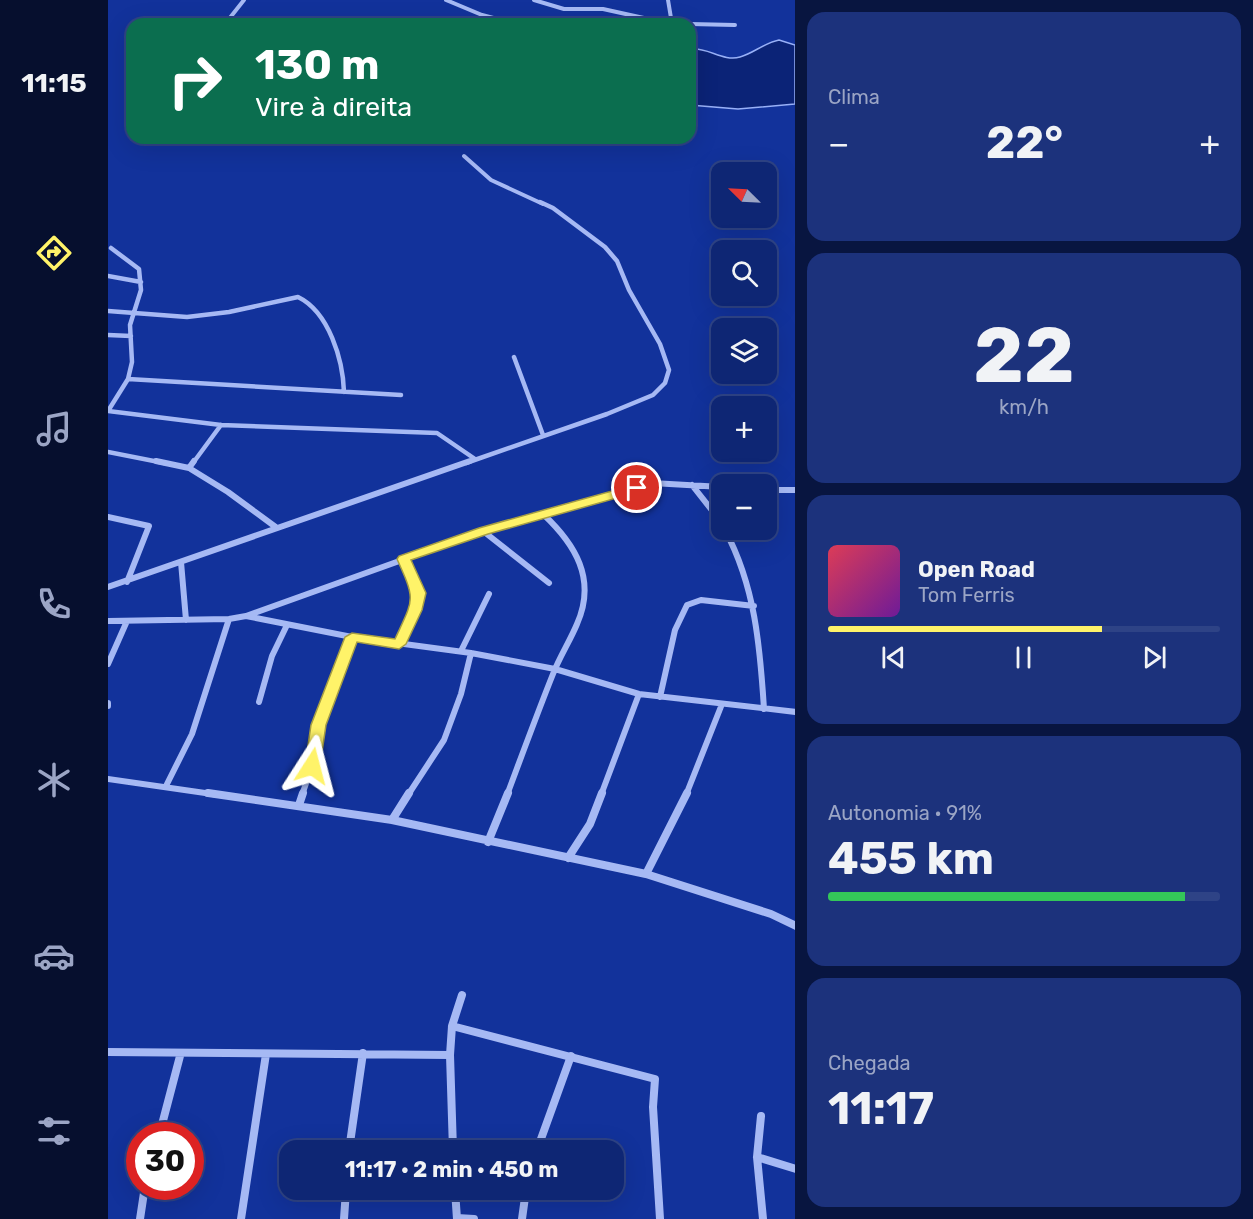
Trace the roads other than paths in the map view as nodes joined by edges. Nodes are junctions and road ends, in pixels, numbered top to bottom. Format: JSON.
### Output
{"nodes":[{"id":1,"x":244,"y":0,"type":"edge"},
{"id":2,"x":446,"y":0,"type":"edge"},
{"id":3,"x":534,"y":0,"type":"edge"},
{"id":4,"x":668,"y":0,"type":"edge"},
{"id":5,"x":232,"y":18,"type":"edge"},
{"id":6,"x":493,"y":18,"type":"edge"},
{"id":7,"x":644,"y":18,"type":"edge"},
{"id":8,"x":670,"y":18,"type":"edge"},
{"id":9,"x":696,"y":24,"type":"edge"},
{"id":10,"x":735,"y":25,"type":"dead end"},
{"id":11,"x":464,"y":156,"type":"dead end"},
{"id":12,"x":111,"y":248,"type":"dead end"},
{"id":13,"x":108,"y":276,"type":"edge"},
{"id":14,"x":141,"y":282,"type":"junction"},
{"id":15,"x":108,"y":311,"type":"edge"},
{"id":16,"x":132,"y":316,"type":"junction"},
{"id":17,"x":108,"y":335,"type":"edge"},
{"id":18,"x":131,"y":336,"type":"junction"},
{"id":19,"x":514,"y":357,"type":"dead end"},
{"id":20,"x":128,"y":379,"type":"junction"},
{"id":21,"x":108,"y":392,"type":"edge"},
{"id":22,"x":344,"y":392,"type":"junction"},
{"id":23,"x":118,"y":393,"type":"junction"},
{"id":24,"x":401,"y":395,"type":"dead end"},
{"id":25,"x":108,"y":411,"type":"edge"},
{"id":26,"x":221,"y":425,"type":"junction"},
{"id":27,"x":543,"y":435,"type":"junction"},
{"id":28,"x":108,"y":452,"type":"edge"},
{"id":29,"x":475,"y":459,"type":"junction"},
{"id":30,"x":189,"y":468,"type":"junction"},
{"id":31,"x":692,"y":484,"type":"junction"},
{"id":32,"x":711,"y":486,"type":"edge"},
{"id":33,"x":777,"y":489,"type":"edge"},
{"id":34,"x":795,"y":490,"type":"edge"},
{"id":35,"x":711,"y":509,"type":"edge"},
{"id":36,"x":543,"y":514,"type":"junction"},
{"id":37,"x":108,"y":517,"type":"edge"},
{"id":38,"x":277,"y":528,"type":"junction"},
{"id":39,"x":483,"y":531,"type":"junction"},
{"id":40,"x":732,"y":540,"type":"edge"},
{"id":41,"x":404,"y":559,"type":"junction"},
{"id":42,"x":181,"y":562,"type":"junction"},
{"id":43,"x":127,"y":582,"type":"junction"},
{"id":44,"x":549,"y":583,"type":"dead end"},
{"id":45,"x":108,"y":587,"type":"edge"},
{"id":46,"x":489,"y":594,"type":"dead end"},
{"id":47,"x":754,"y":606,"type":"junction"},
{"id":48,"x":246,"y":616,"type":"junction"},
{"id":49,"x":229,"y":619,"type":"junction"},
{"id":50,"x":186,"y":620,"type":"junction"},
{"id":51,"x":108,"y":621,"type":"edge"},
{"id":52,"x":127,"y":621,"type":"junction"},
{"id":53,"x":287,"y":625,"type":"junction"},
{"id":54,"x":352,"y":637,"type":"junction"},
{"id":55,"x":399,"y":644,"type":"junction"},
{"id":56,"x":461,"y":651,"type":"junction"},
{"id":57,"x":471,"y":653,"type":"junction"},
{"id":58,"x":108,"y":664,"type":"edge"},
{"id":59,"x":555,"y":669,"type":"junction"},
{"id":60,"x":639,"y":694,"type":"junction"},
{"id":61,"x":660,"y":697,"type":"junction"},
{"id":62,"x":259,"y":702,"type":"dead end"},
{"id":63,"x":722,"y":704,"type":"junction"},
{"id":64,"x":764,"y":709,"type":"junction"},
{"id":65,"x":795,"y":712,"type":"edge"},
{"id":66,"x":108,"y":779,"type":"edge"},
{"id":67,"x":166,"y":786,"type":"junction"},
{"id":68,"x":299,"y":806,"type":"junction"},
{"id":69,"x":392,"y":820,"type":"junction"},
{"id":70,"x":488,"y":842,"type":"junction"},
{"id":71,"x":568,"y":858,"type":"junction"},
{"id":72,"x":646,"y":874,"type":"junction"},
{"id":73,"x":795,"y":926,"type":"edge"},
{"id":74,"x":462,"y":995,"type":"dead end"},
{"id":75,"x":452,"y":1026,"type":"junction"},
{"id":76,"x":108,"y":1052,"type":"edge"},
{"id":77,"x":363,"y":1053,"type":"junction"},
{"id":78,"x":266,"y":1054,"type":"junction"},
{"id":79,"x":450,"y":1055,"type":"junction"},
{"id":80,"x":180,"y":1056,"type":"junction"},
{"id":81,"x":571,"y":1056,"type":"junction"},
{"id":82,"x":761,"y":1116,"type":"dead end"},
{"id":83,"x":163,"y":1122,"type":"edge"},
{"id":84,"x":350,"y":1140,"type":"edge"},
{"id":85,"x":453,"y":1140,"type":"edge"},
{"id":86,"x":541,"y":1140,"type":"edge"},
{"id":87,"x":757,"y":1157,"type":"junction"},
{"id":88,"x":795,"y":1169,"type":"edge"},
{"id":89,"x":143,"y":1200,"type":"edge"},
{"id":90,"x":345,"y":1200,"type":"edge"},
{"id":91,"x":456,"y":1200,"type":"edge"},
{"id":92,"x":525,"y":1200,"type":"edge"},
{"id":93,"x":457,"y":1218,"type":"edge"},
{"id":94,"x":140,"y":1219,"type":"edge"},
{"id":95,"x":242,"y":1219,"type":"edge"},
{"id":96,"x":344,"y":1219,"type":"edge"},
{"id":97,"x":474,"y":1219,"type":"edge"},
{"id":98,"x":522,"y":1219,"type":"edge"},
{"id":99,"x":660,"y":1219,"type":"edge"},
{"id":100,"x":763,"y":1219,"type":"edge"}],
"edges":[{"from":1,"to":5,"type":"street"},
{"from":2,"to":6,"type":"street"},
{"from":3,"to":7,"type":"street"},
{"from":4,"to":8,"type":"street"},
{"from":9,"to":10,"type":"street"},
{"from":11,"to":27,"type":"street"},
{"from":12,"to":14,"type":"street"},
{"from":13,"to":14,"type":"street"},
{"from":14,"to":16,"type":"street"},
{"from":15,"to":16,"type":"street"},
{"from":16,"to":18,"type":"street"},
{"from":16,"to":22,"type":"street"},
{"from":17,"to":18,"type":"street"},
{"from":18,"to":20,"type":"street"},
{"from":19,"to":27,"type":"street"},
{"from":20,"to":22,"type":"street"},
{"from":20,"to":23,"type":"street"},
{"from":21,"to":23,"type":"street"},
{"from":22,"to":24,"type":"street"},
{"from":23,"to":25,"type":"street"},
{"from":25,"to":26,"type":"street"},
{"from":26,"to":29,"type":"street"},
{"from":26,"to":30,"type":"street"},
{"from":27,"to":29,"type":"street"},
{"from":28,"to":30,"type":"street"},
{"from":29,"to":38,"type":"street"},
{"from":30,"to":38,"type":"street"},
{"from":31,"to":32,"type":"street"},
{"from":31,"to":35,"type":"street"},
{"from":31,"to":36,"type":"street"},
{"from":33,"to":34,"type":"street"},
{"from":36,"to":39,"type":"street"},
{"from":36,"to":59,"type":"street"},
{"from":37,"to":43,"type":"street"},
{"from":38,"to":42,"type":"street"},
{"from":39,"to":41,"type":"street"},
{"from":39,"to":44,"type":"street"},
{"from":40,"to":47,"type":"street"},
{"from":41,"to":48,"type":"street"},
{"from":41,"to":55,"type":"street"},
{"from":42,"to":43,"type":"street"},
{"from":42,"to":50,"type":"street"},
{"from":43,"to":45,"type":"street"},
{"from":46,"to":56,"type":"street"},
{"from":47,"to":61,"type":"street"},
{"from":47,"to":64,"type":"street"},
{"from":48,"to":49,"type":"street"},
{"from":48,"to":53,"type":"street"},
{"from":49,"to":50,"type":"street"},
{"from":49,"to":67,"type":"street"},
{"from":50,"to":52,"type":"street"},
{"from":51,"to":52,"type":"street"},
{"from":52,"to":58,"type":"street"},
{"from":53,"to":54,"type":"street"},
{"from":53,"to":62,"type":"street"},
{"from":54,"to":55,"type":"street"},
{"from":54,"to":68,"type":"street"},
{"from":55,"to":56,"type":"street"},
{"from":56,"to":57,"type":"street"},
{"from":57,"to":59,"type":"street"},
{"from":57,"to":69,"type":"street"},
{"from":59,"to":60,"type":"street"},
{"from":59,"to":70,"type":"street"},
{"from":60,"to":61,"type":"street"},
{"from":60,"to":71,"type":"street"},
{"from":61,"to":63,"type":"street"},
{"from":63,"to":64,"type":"street"},
{"from":63,"to":72,"type":"street"},
{"from":64,"to":65,"type":"street"},
{"from":66,"to":67,"type":"street"},
{"from":67,"to":68,"type":"street"},
{"from":68,"to":69,"type":"street"},
{"from":69,"to":70,"type":"street"},
{"from":70,"to":71,"type":"street"},
{"from":71,"to":72,"type":"street"},
{"from":72,"to":73,"type":"street"},
{"from":74,"to":75,"type":"street"},
{"from":75,"to":79,"type":"street"},
{"from":75,"to":81,"type":"street"},
{"from":76,"to":80,"type":"street"},
{"from":77,"to":78,"type":"street"},
{"from":77,"to":79,"type":"street"},
{"from":77,"to":84,"type":"street"},
{"from":78,"to":80,"type":"street"},
{"from":78,"to":95,"type":"street"},
{"from":79,"to":85,"type":"street"},
{"from":80,"to":83,"type":"street"},
{"from":81,"to":86,"type":"street"},
{"from":81,"to":99,"type":"street"},
{"from":82,"to":87,"type":"street"},
{"from":87,"to":88,"type":"street"},
{"from":87,"to":100,"type":"street"},
{"from":89,"to":94,"type":"street"},
{"from":90,"to":96,"type":"street"},
{"from":91,"to":93,"type":"street"},
{"from":92,"to":98,"type":"street"},
{"from":93,"to":97,"type":"street"}]}
